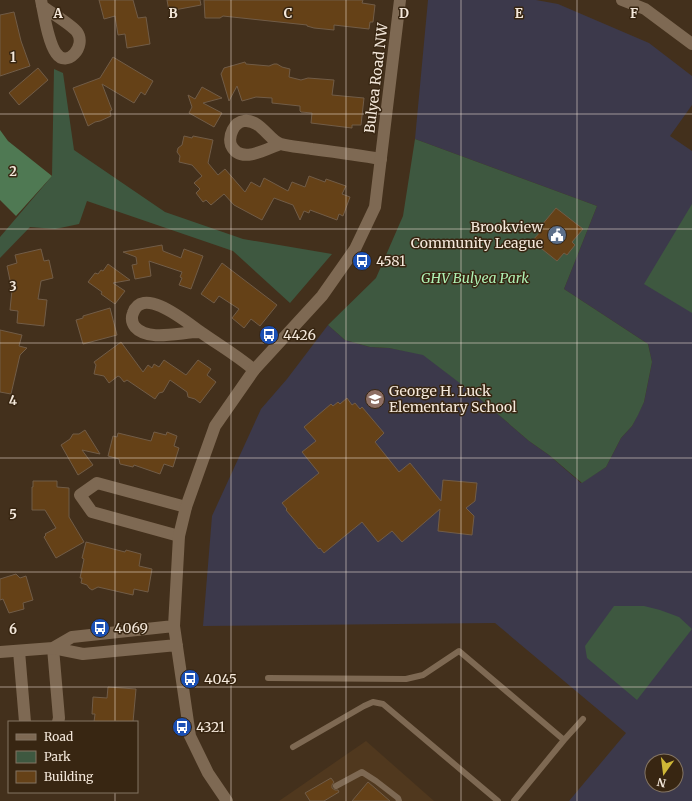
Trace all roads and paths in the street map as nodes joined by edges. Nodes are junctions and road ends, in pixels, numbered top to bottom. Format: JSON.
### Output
{"nodes":[{"id":1,"x":400,"y":0,"type":"edge"},
{"id":2,"x":622,"y":0,"type":"edge"},
{"id":3,"x":692,"y":44,"type":"edge"},
{"id":4,"x":280,"y":144,"type":"dead end"},
{"id":5,"x":381,"y":159,"type":"junction"},
{"id":6,"x":199,"y":332,"type":"junction"},
{"id":7,"x":254,"y":370,"type":"junction"},
{"id":8,"x":186,"y":507,"type":"junction"},
{"id":9,"x":179,"y":536,"type":"junction"},
{"id":10,"x":174,"y":626,"type":"junction"},
{"id":11,"x":177,"y":645,"type":"junction"},
{"id":12,"x":53,"y":648,"type":"junction"},
{"id":13,"x":19,"y":651,"type":"junction"},
{"id":14,"x":0,"y":652,"type":"edge"},
{"id":15,"x":268,"y":678,"type":"dead end"},
{"id":16,"x":583,"y":719,"type":"dead end"},
{"id":17,"x":25,"y":721,"type":"edge"},
{"id":18,"x":58,"y":721,"type":"edge"},
{"id":19,"x":564,"y":740,"type":"junction"},
{"id":20,"x":293,"y":747,"type":"dead end"},
{"id":21,"x":336,"y":786,"type":"dead end"},
{"id":22,"x":227,"y":801,"type":"edge"},
{"id":23,"x":399,"y":801,"type":"edge"},
{"id":24,"x":498,"y":801,"type":"edge"},
{"id":25,"x":514,"y":801,"type":"edge"}],
"edges":[{"from":1,"to":5,"type":"street","name":"Bulyea Road NW"},
{"from":2,"to":3,"type":"street"},
{"from":4,"to":5,"type":"street"},
{"from":5,"to":7,"type":"street","name":"Bulyea Road NW"},
{"from":6,"to":6,"type":"street"},
{"from":6,"to":7,"type":"street"},
{"from":7,"to":8,"type":"street","name":"Bulyea Road NW"},
{"from":8,"to":9,"type":"street","name":"Bulyea Road NW"},
{"from":8,"to":9,"type":"street"},
{"from":9,"to":10,"type":"street","name":"Bulyea Road NW"},
{"from":10,"to":11,"type":"street","name":"Bulyea Road NW"},
{"from":10,"to":12,"type":"street"},
{"from":11,"to":12,"type":"street"},
{"from":11,"to":22,"type":"street","name":"Bulyea Road NW"},
{"from":12,"to":13,"type":"street"},
{"from":12,"to":18,"type":"street"},
{"from":13,"to":14,"type":"street"},
{"from":13,"to":17,"type":"street"},
{"from":15,"to":19,"type":"lane"},
{"from":16,"to":19,"type":"lane"},
{"from":19,"to":25,"type":"lane"},
{"from":20,"to":24,"type":"lane"},
{"from":21,"to":23,"type":"lane"}]}
